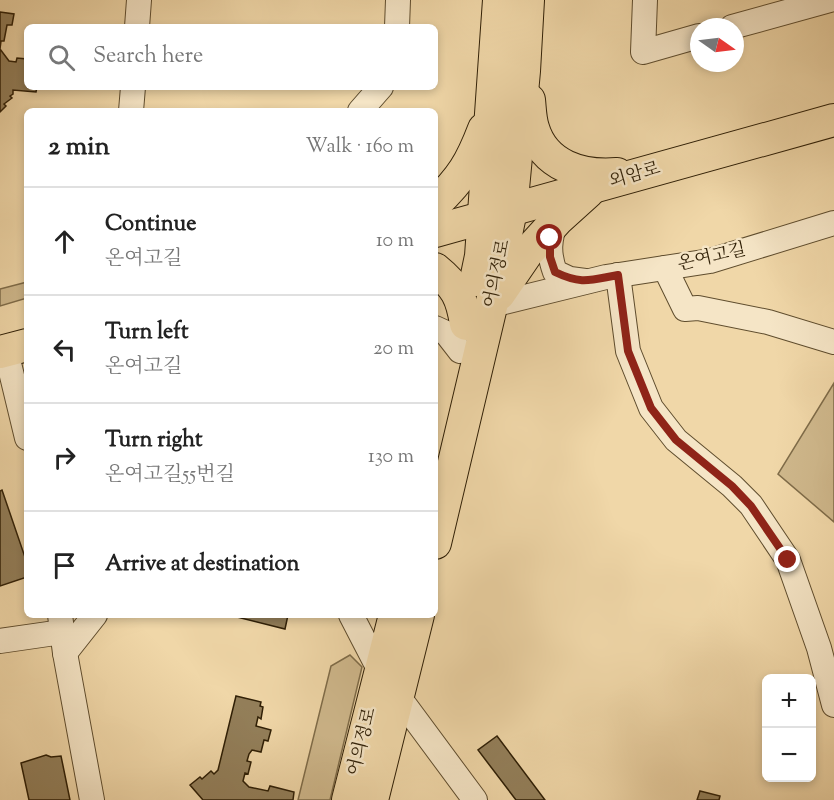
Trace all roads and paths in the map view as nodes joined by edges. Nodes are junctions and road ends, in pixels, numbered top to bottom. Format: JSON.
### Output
{"nodes":[{"id":1,"x":139,"y":0,"type":"edge"},
{"id":2,"x":398,"y":0,"type":"edge"},
{"id":3,"x":499,"y":0,"type":"edge"},
{"id":4,"x":528,"y":0,"type":"edge"},
{"id":5,"x":645,"y":0,"type":"edge"},
{"id":6,"x":830,"y":0,"type":"edge"},
{"id":7,"x":137,"y":24,"type":"edge"},
{"id":8,"x":397,"y":24,"type":"edge"},
{"id":9,"x":744,"y":24,"type":"edge"},
{"id":10,"x":690,"y":39,"type":"edge"},
{"id":11,"x":524,"y":71,"type":"junction"},
{"id":12,"x":133,"y":90,"type":"edge"},
{"id":13,"x":378,"y":90,"type":"edge"},
{"id":14,"x":494,"y":93,"type":"junction"},
{"id":15,"x":132,"y":108,"type":"edge"},
{"id":16,"x":363,"y":108,"type":"edge"},
{"id":17,"x":834,"y":120,"type":"edge"},
{"id":18,"x":647,"y":172,"type":"junction"},
{"id":19,"x":593,"y":187,"type":"junction"},
{"id":20,"x":438,"y":201,"type":"edge"},
{"id":21,"x":498,"y":214,"type":"junction"},
{"id":22,"x":557,"y":220,"type":"junction"},
{"id":23,"x":834,"y":223,"type":"edge"},
{"id":24,"x":438,"y":230,"type":"edge"},
{"id":25,"x":665,"y":268,"type":"junction"},
{"id":26,"x":438,"y":271,"type":"edge"},
{"id":27,"x":618,"y":275,"type":"junction"},
{"id":28,"x":588,"y":282,"type":"junction"},
{"id":29,"x":492,"y":305,"type":"junction"},
{"id":30,"x":438,"y":329,"type":"edge"},
{"id":31,"x":463,"y":338,"type":"junction"},
{"id":32,"x":834,"y":342,"type":"edge"},
{"id":33,"x":11,"y":349,"type":"edge"},
{"id":34,"x":24,"y":421,"type":"edge"},
{"id":35,"x":438,"y":443,"type":"edge"},
{"id":36,"x":438,"y":530,"type":"edge"},
{"id":37,"x":90,"y":618,"type":"edge"},
{"id":38,"x":353,"y":618,"type":"edge"},
{"id":39,"x":395,"y":618,"type":"edge"},
{"id":40,"x":417,"y":618,"type":"edge"},
{"id":41,"x":62,"y":633,"type":"edge"},
{"id":42,"x":0,"y":641,"type":"edge"},
{"id":43,"x":389,"y":685,"type":"junction"},
{"id":44,"x":834,"y":705,"type":"edge"},
{"id":45,"x":92,"y":800,"type":"edge"},
{"id":46,"x":348,"y":800,"type":"edge"},
{"id":47,"x":372,"y":800,"type":"edge"},
{"id":48,"x":475,"y":800,"type":"edge"}],
"edges":[{"from":1,"to":7,"type":"street"},
{"from":2,"to":8,"type":"street"},
{"from":3,"to":14,"type":"main road","name":"어의정로"},
{"from":4,"to":11,"type":"main road","name":"어의정로"},
{"from":5,"to":10,"type":"street"},
{"from":6,"to":9,"type":"street"},
{"from":11,"to":18,"type":"main road"},
{"from":11,"to":21,"type":"main road","name":"어의정로"},
{"from":12,"to":15,"type":"street"},
{"from":13,"to":16,"type":"street"},
{"from":14,"to":20,"type":"main road"},
{"from":14,"to":21,"type":"main road","name":"어의정로"},
{"from":17,"to":18,"type":"main road","name":"외암로"},
{"from":18,"to":19,"type":"main road","name":"외암로"},
{"from":19,"to":21,"type":"main road","name":"외암로"},
{"from":19,"to":22,"type":"main road"},
{"from":21,"to":24,"type":"main road","name":"외암로"},
{"from":21,"to":29,"type":"main road","name":"어의정로"},
{"from":21,"to":31,"type":"main road","name":"어의정로"},
{"from":22,"to":28,"type":"street","name":"온여고길"},
{"from":22,"to":29,"type":"main road"},
{"from":23,"to":25,"type":"street","name":"온여고길"},
{"from":25,"to":27,"type":"street","name":"온여고길"},
{"from":25,"to":32,"type":"street"},
{"from":26,"to":31,"type":"main road"},
{"from":27,"to":28,"type":"street","name":"온여고길"},
{"from":27,"to":44,"type":"street"},
{"from":28,"to":29,"type":"street","name":"온여고길"},
{"from":29,"to":36,"type":"main road","name":"어의정로"},
{"from":30,"to":31,"type":"street"},
{"from":31,"to":35,"type":"main road","name":"어의정로"},
{"from":33,"to":34,"type":"street"},
{"from":37,"to":41,"type":"street"},
{"from":38,"to":43,"type":"street"},
{"from":39,"to":43,"type":"main road","name":"어의정로"},
{"from":40,"to":43,"type":"main road","name":"어의정로"},
{"from":41,"to":42,"type":"street"},
{"from":41,"to":45,"type":"street"},
{"from":43,"to":46,"type":"main road","name":"어의정로"},
{"from":43,"to":47,"type":"main road","name":"어의정로"},
{"from":43,"to":48,"type":"street"}]}
